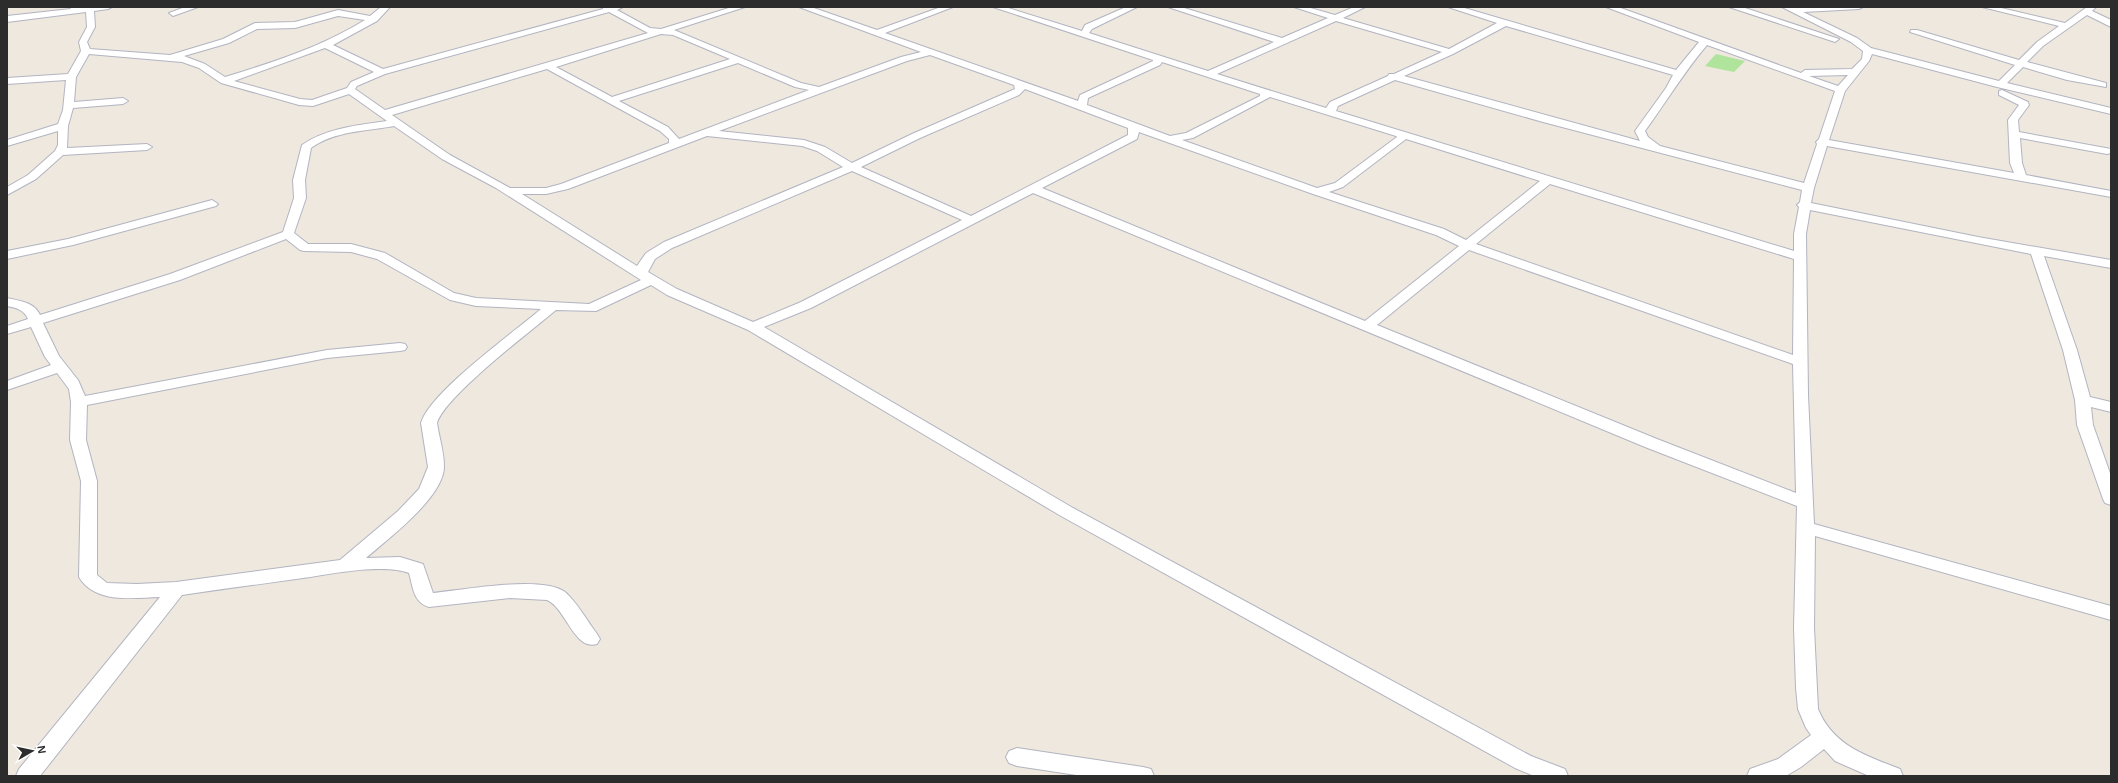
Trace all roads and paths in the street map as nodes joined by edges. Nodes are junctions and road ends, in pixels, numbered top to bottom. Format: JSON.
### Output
{"nodes":[{"id":1,"x":73,"y":7,"type":"edge"},
{"id":2,"x":108,"y":7,"type":"edge"},
{"id":3,"x":194,"y":7,"type":"edge"},
{"id":4,"x":386,"y":7,"type":"edge"},
{"id":5,"x":741,"y":7,"type":"edge"},
{"id":6,"x":803,"y":7,"type":"edge"},
{"id":7,"x":949,"y":7,"type":"edge"},
{"id":8,"x":997,"y":7,"type":"edge"},
{"id":9,"x":1133,"y":7,"type":"edge"},
{"id":10,"x":1172,"y":7,"type":"edge"},
{"id":11,"x":1298,"y":7,"type":"edge"},
{"id":12,"x":1361,"y":7,"type":"edge"},
{"id":13,"x":1452,"y":7,"type":"edge"},
{"id":14,"x":1610,"y":7,"type":"edge"},
{"id":15,"x":1733,"y":7,"type":"edge"},
{"id":16,"x":1859,"y":7,"type":"edge"},
{"id":17,"x":1986,"y":7,"type":"edge"},
{"id":18,"x":610,"y":8,"type":"edge"},
{"id":19,"x":1205,"y":9,"type":"dead end"},
{"id":20,"x":1789,"y":9,"type":"edge"},
{"id":21,"x":90,"y":10,"type":"junction"},
{"id":22,"x":2089,"y":10,"type":"edge"},
{"id":23,"x":1748,"y":12,"type":"junction"},
{"id":24,"x":173,"y":13,"type":"dead end"},
{"id":25,"x":1193,"y":14,"type":"junction"},
{"id":26,"x":1336,"y":18,"type":"junction"},
{"id":27,"x":374,"y":19,"type":"junction"},
{"id":28,"x":7,"y":20,"type":"edge"},
{"id":29,"x":1504,"y":23,"type":"junction"},
{"id":30,"x":2111,"y":24,"type":"edge"},
{"id":31,"x":2064,"y":25,"type":"junction"},
{"id":32,"x":662,"y":31,"type":"junction"},
{"id":33,"x":1914,"y":32,"type":"dead end"},
{"id":34,"x":877,"y":33,"type":"junction"},
{"id":35,"x":1084,"y":35,"type":"junction"},
{"id":36,"x":1705,"y":41,"type":"junction"},
{"id":37,"x":1281,"y":42,"type":"junction"},
{"id":38,"x":325,"y":45,"type":"junction"},
{"id":39,"x":1867,"y":50,"type":"junction"},
{"id":40,"x":86,"y":51,"type":"junction"},
{"id":41,"x":931,"y":52,"type":"junction"},
{"id":42,"x":1450,"y":52,"type":"junction"},
{"id":43,"x":1886,"y":55,"type":"junction"},
{"id":44,"x":172,"y":57,"type":"junction"},
{"id":45,"x":1158,"y":58,"type":"junction"},
{"id":46,"x":737,"y":60,"type":"junction"},
{"id":47,"x":2022,"y":64,"type":"junction"},
{"id":48,"x":548,"y":66,"type":"junction"},
{"id":49,"x":382,"y":72,"type":"junction"},
{"id":50,"x":1791,"y":72,"type":"junction"},
{"id":51,"x":1856,"y":72,"type":"junction"},
{"id":52,"x":1208,"y":74,"type":"junction"},
{"id":53,"x":1678,"y":74,"type":"junction"},
{"id":54,"x":70,"y":76,"type":"junction"},
{"id":55,"x":1392,"y":76,"type":"junction"},
{"id":56,"x":7,"y":81,"type":"edge"},
{"id":57,"x":224,"y":81,"type":"junction"},
{"id":58,"x":2000,"y":85,"type":"junction"},
{"id":59,"x":2103,"y":85,"type":"dead end"},
{"id":60,"x":1018,"y":88,"type":"junction"},
{"id":61,"x":350,"y":90,"type":"junction"},
{"id":62,"x":820,"y":90,"type":"junction"},
{"id":63,"x":1840,"y":90,"type":"junction"},
{"id":64,"x":1265,"y":92,"type":"junction"},
{"id":65,"x":611,"y":100,"type":"junction"},
{"id":66,"x":1082,"y":101,"type":"junction"},
{"id":67,"x":123,"y":102,"type":"dead end"},
{"id":68,"x":68,"y":105,"type":"junction"},
{"id":69,"x":1333,"y":109,"type":"junction"},
{"id":70,"x":2111,"y":111,"type":"edge"},
{"id":71,"x":383,"y":114,"type":"junction"},
{"id":72,"x":397,"y":122,"type":"junction"},
{"id":73,"x":63,"y":126,"type":"junction"},
{"id":74,"x":1132,"y":132,"type":"junction"},
{"id":75,"x":706,"y":133,"type":"junction"},
{"id":76,"x":7,"y":134,"type":"edge"},
{"id":77,"x":30,"y":134,"type":"junction"},
{"id":78,"x":1641,"y":134,"type":"junction"},
{"id":79,"x":2014,"y":134,"type":"junction"},
{"id":80,"x":1401,"y":135,"type":"junction"},
{"id":81,"x":1163,"y":137,"type":"junction"},
{"id":82,"x":1619,"y":139,"type":"junction"},
{"id":83,"x":7,"y":142,"type":"edge"},
{"id":84,"x":1821,"y":142,"type":"junction"},
{"id":85,"x":674,"y":145,"type":"junction"},
{"id":86,"x":147,"y":147,"type":"dead end"},
{"id":87,"x":1658,"y":149,"type":"junction"},
{"id":88,"x":2107,"y":151,"type":"dead end"},
{"id":89,"x":60,"y":152,"type":"junction"},
{"id":90,"x":852,"y":167,"type":"junction"},
{"id":91,"x":1549,"y":179,"type":"junction"},
{"id":92,"x":2022,"y":179,"type":"junction"},
{"id":93,"x":1808,"y":188,"type":"junction"},
{"id":94,"x":1033,"y":189,"type":"junction"},
{"id":95,"x":507,"y":191,"type":"junction"},
{"id":96,"x":550,"y":191,"type":"junction"},
{"id":97,"x":7,"y":192,"type":"edge"},
{"id":98,"x":1316,"y":192,"type":"junction"},
{"id":99,"x":2111,"y":194,"type":"edge"},
{"id":100,"x":212,"y":204,"type":"dead end"},
{"id":101,"x":528,"y":204,"type":"junction"},
{"id":102,"x":1803,"y":205,"type":"junction"},
{"id":103,"x":971,"y":220,"type":"junction"},
{"id":104,"x":288,"y":234,"type":"junction"},
{"id":105,"x":1468,"y":245,"type":"junction"},
{"id":106,"x":2036,"y":251,"type":"junction"},
{"id":107,"x":7,"y":255,"type":"edge"},
{"id":108,"x":1800,"y":257,"type":"junction"},
{"id":109,"x":2111,"y":264,"type":"edge"},
{"id":110,"x":646,"y":277,"type":"junction"},
{"id":111,"x":7,"y":302,"type":"edge"},
{"id":112,"x":552,"y":307,"type":"junction"},
{"id":113,"x":35,"y":321,"type":"junction"},
{"id":114,"x":753,"y":327,"type":"junction"},
{"id":115,"x":1366,"y":327,"type":"junction"},
{"id":116,"x":7,"y":330,"type":"edge"},
{"id":117,"x":400,"y":347,"type":"dead end"},
{"id":118,"x":1800,"y":362,"type":"junction"},
{"id":119,"x":60,"y":367,"type":"junction"},
{"id":120,"x":7,"y":386,"type":"edge"},
{"id":121,"x":2083,"y":400,"type":"junction"},
{"id":122,"x":79,"y":402,"type":"junction"},
{"id":123,"x":2111,"y":407,"type":"edge"},
{"id":124,"x":2111,"y":499,"type":"edge"},
{"id":125,"x":1805,"y":503,"type":"junction"},
{"id":126,"x":1806,"y":528,"type":"junction"},
{"id":127,"x":345,"y":566,"type":"junction"},
{"id":128,"x":176,"y":589,"type":"junction"},
{"id":129,"x":2111,"y":613,"type":"edge"},
{"id":130,"x":590,"y":639,"type":"dead end"},
{"id":131,"x":1824,"y":736,"type":"junction"},
{"id":132,"x":1016,"y":757,"type":"dead end"},
{"id":133,"x":27,"y":776,"type":"edge"},
{"id":134,"x":1143,"y":776,"type":"edge"},
{"id":135,"x":1557,"y":776,"type":"edge"},
{"id":136,"x":1758,"y":776,"type":"edge"},
{"id":137,"x":1892,"y":776,"type":"edge"}],
"edges":[{"from":1,"to":21,"type":"street"},
{"from":2,"to":21,"type":"street"},
{"from":3,"to":24,"type":"street"},
{"from":4,"to":27,"type":"street"},
{"from":5,"to":32,"type":"street"},
{"from":6,"to":34,"type":"street"},
{"from":7,"to":34,"type":"street"},
{"from":8,"to":35,"type":"street"},
{"from":9,"to":35,"type":"street"},
{"from":10,"to":25,"type":"street"},
{"from":11,"to":26,"type":"street"},
{"from":12,"to":26,"type":"street"},
{"from":13,"to":29,"type":"street"},
{"from":14,"to":36,"type":"street"},
{"from":15,"to":23,"type":"street"},
{"from":16,"to":20,"type":"street"},
{"from":17,"to":31,"type":"street"},
{"from":18,"to":32,"type":"street"},
{"from":18,"to":49,"type":"street"},
{"from":19,"to":25,"type":"street"},
{"from":20,"to":23,"type":"street"},
{"from":20,"to":39,"type":"street"},
{"from":21,"to":28,"type":"street"},
{"from":21,"to":40,"type":"street"},
{"from":22,"to":30,"type":"street"},
{"from":22,"to":31,"type":"street"},
{"from":23,"to":39,"type":"street"},
{"from":25,"to":37,"type":"street"},
{"from":26,"to":37,"type":"street"},
{"from":26,"to":42,"type":"street"},
{"from":27,"to":38,"type":"street"},
{"from":27,"to":44,"type":"street"},
{"from":29,"to":42,"type":"street"},
{"from":29,"to":53,"type":"street"},
{"from":31,"to":47,"type":"street"},
{"from":32,"to":46,"type":"street"},
{"from":32,"to":48,"type":"street"},
{"from":33,"to":47,"type":"street"},
{"from":34,"to":41,"type":"street"},
{"from":35,"to":45,"type":"street"},
{"from":36,"to":50,"type":"street"},
{"from":36,"to":53,"type":"street"},
{"from":37,"to":52,"type":"street"},
{"from":38,"to":49,"type":"street"},
{"from":38,"to":57,"type":"street"},
{"from":39,"to":43,"type":"street"},
{"from":39,"to":51,"type":"street"},
{"from":40,"to":44,"type":"street"},
{"from":40,"to":54,"type":"street"},
{"from":41,"to":60,"type":"street"},
{"from":41,"to":62,"type":"street"},
{"from":42,"to":55,"type":"street"},
{"from":43,"to":58,"type":"street"},
{"from":43,"to":79,"type":"street"},
{"from":44,"to":57,"type":"street"},
{"from":45,"to":52,"type":"street"},
{"from":45,"to":66,"type":"street"},
{"from":46,"to":62,"type":"street"},
{"from":46,"to":65,"type":"street"},
{"from":47,"to":58,"type":"street"},
{"from":47,"to":59,"type":"street"},
{"from":48,"to":65,"type":"street"},
{"from":48,"to":71,"type":"street"},
{"from":49,"to":61,"type":"street"},
{"from":50,"to":51,"type":"street"},
{"from":50,"to":63,"type":"street"},
{"from":51,"to":63,"type":"street"},
{"from":52,"to":64,"type":"street"},
{"from":53,"to":78,"type":"street"},
{"from":54,"to":56,"type":"street"},
{"from":54,"to":68,"type":"street"},
{"from":55,"to":69,"type":"street"},
{"from":55,"to":82,"type":"street"},
{"from":57,"to":61,"type":"street"},
{"from":58,"to":70,"type":"street"},
{"from":60,"to":66,"type":"street"},
{"from":60,"to":90,"type":"street"},
{"from":61,"to":71,"type":"street"},
{"from":62,"to":75,"type":"street"},
{"from":63,"to":84,"type":"street"},
{"from":64,"to":69,"type":"street"},
{"from":64,"to":81,"type":"street"},
{"from":65,"to":85,"type":"street"},
{"from":66,"to":74,"type":"street"},
{"from":67,"to":68,"type":"street"},
{"from":68,"to":73,"type":"street"},
{"from":69,"to":80,"type":"street"},
{"from":71,"to":72,"type":"street"},
{"from":72,"to":95,"type":"street"},
{"from":72,"to":104,"type":"street"},
{"from":73,"to":77,"type":"street"},
{"from":73,"to":89,"type":"street"},
{"from":74,"to":81,"type":"street"},
{"from":74,"to":94,"type":"street"},
{"from":75,"to":85,"type":"street"},
{"from":75,"to":90,"type":"street"},
{"from":76,"to":77,"type":"street"},
{"from":77,"to":83,"type":"street"},
{"from":78,"to":82,"type":"street"},
{"from":78,"to":87,"type":"street"},
{"from":79,"to":88,"type":"street"},
{"from":79,"to":92,"type":"street"},
{"from":80,"to":91,"type":"street"},
{"from":80,"to":98,"type":"street"},
{"from":81,"to":98,"type":"street"},
{"from":82,"to":87,"type":"street"},
{"from":84,"to":92,"type":"street"},
{"from":84,"to":93,"type":"street"},
{"from":85,"to":96,"type":"street"},
{"from":86,"to":89,"type":"street"},
{"from":87,"to":93,"type":"street"},
{"from":89,"to":97,"type":"street"},
{"from":90,"to":103,"type":"street"},
{"from":90,"to":110,"type":"street"},
{"from":91,"to":105,"type":"street"},
{"from":91,"to":108,"type":"street"},
{"from":92,"to":99,"type":"street"},
{"from":93,"to":102,"type":"street"},
{"from":94,"to":103,"type":"street"},
{"from":94,"to":115,"type":"street"},
{"from":95,"to":96,"type":"street"},
{"from":95,"to":101,"type":"street"},
{"from":96,"to":101,"type":"street"},
{"from":98,"to":105,"type":"street"},
{"from":100,"to":107,"type":"street"},
{"from":101,"to":110,"type":"street"},
{"from":102,"to":106,"type":"street"},
{"from":102,"to":108,"type":"street"},
{"from":103,"to":114,"type":"street"},
{"from":104,"to":112,"type":"street"},
{"from":104,"to":113,"type":"street"},
{"from":105,"to":115,"type":"street"},
{"from":105,"to":118,"type":"street"},
{"from":106,"to":109,"type":"street"},
{"from":106,"to":121,"type":"street"},
{"from":108,"to":118,"type":"street"},
{"from":110,"to":112,"type":"street"},
{"from":110,"to":114,"type":"street"},
{"from":111,"to":113,"type":"street"},
{"from":112,"to":127,"type":"street"},
{"from":113,"to":116,"type":"street"},
{"from":113,"to":119,"type":"street"},
{"from":114,"to":135,"type":"street"},
{"from":115,"to":125,"type":"street"},
{"from":117,"to":122,"type":"street"},
{"from":118,"to":125,"type":"street"},
{"from":119,"to":120,"type":"street"},
{"from":119,"to":122,"type":"street"},
{"from":121,"to":123,"type":"street"},
{"from":121,"to":124,"type":"street"},
{"from":122,"to":128,"type":"street"},
{"from":125,"to":126,"type":"street"},
{"from":126,"to":129,"type":"street"},
{"from":126,"to":131,"type":"street"},
{"from":127,"to":128,"type":"street"},
{"from":127,"to":130,"type":"street"},
{"from":128,"to":133,"type":"street"},
{"from":131,"to":136,"type":"street"},
{"from":131,"to":137,"type":"street"},
{"from":132,"to":134,"type":"street"}]}
